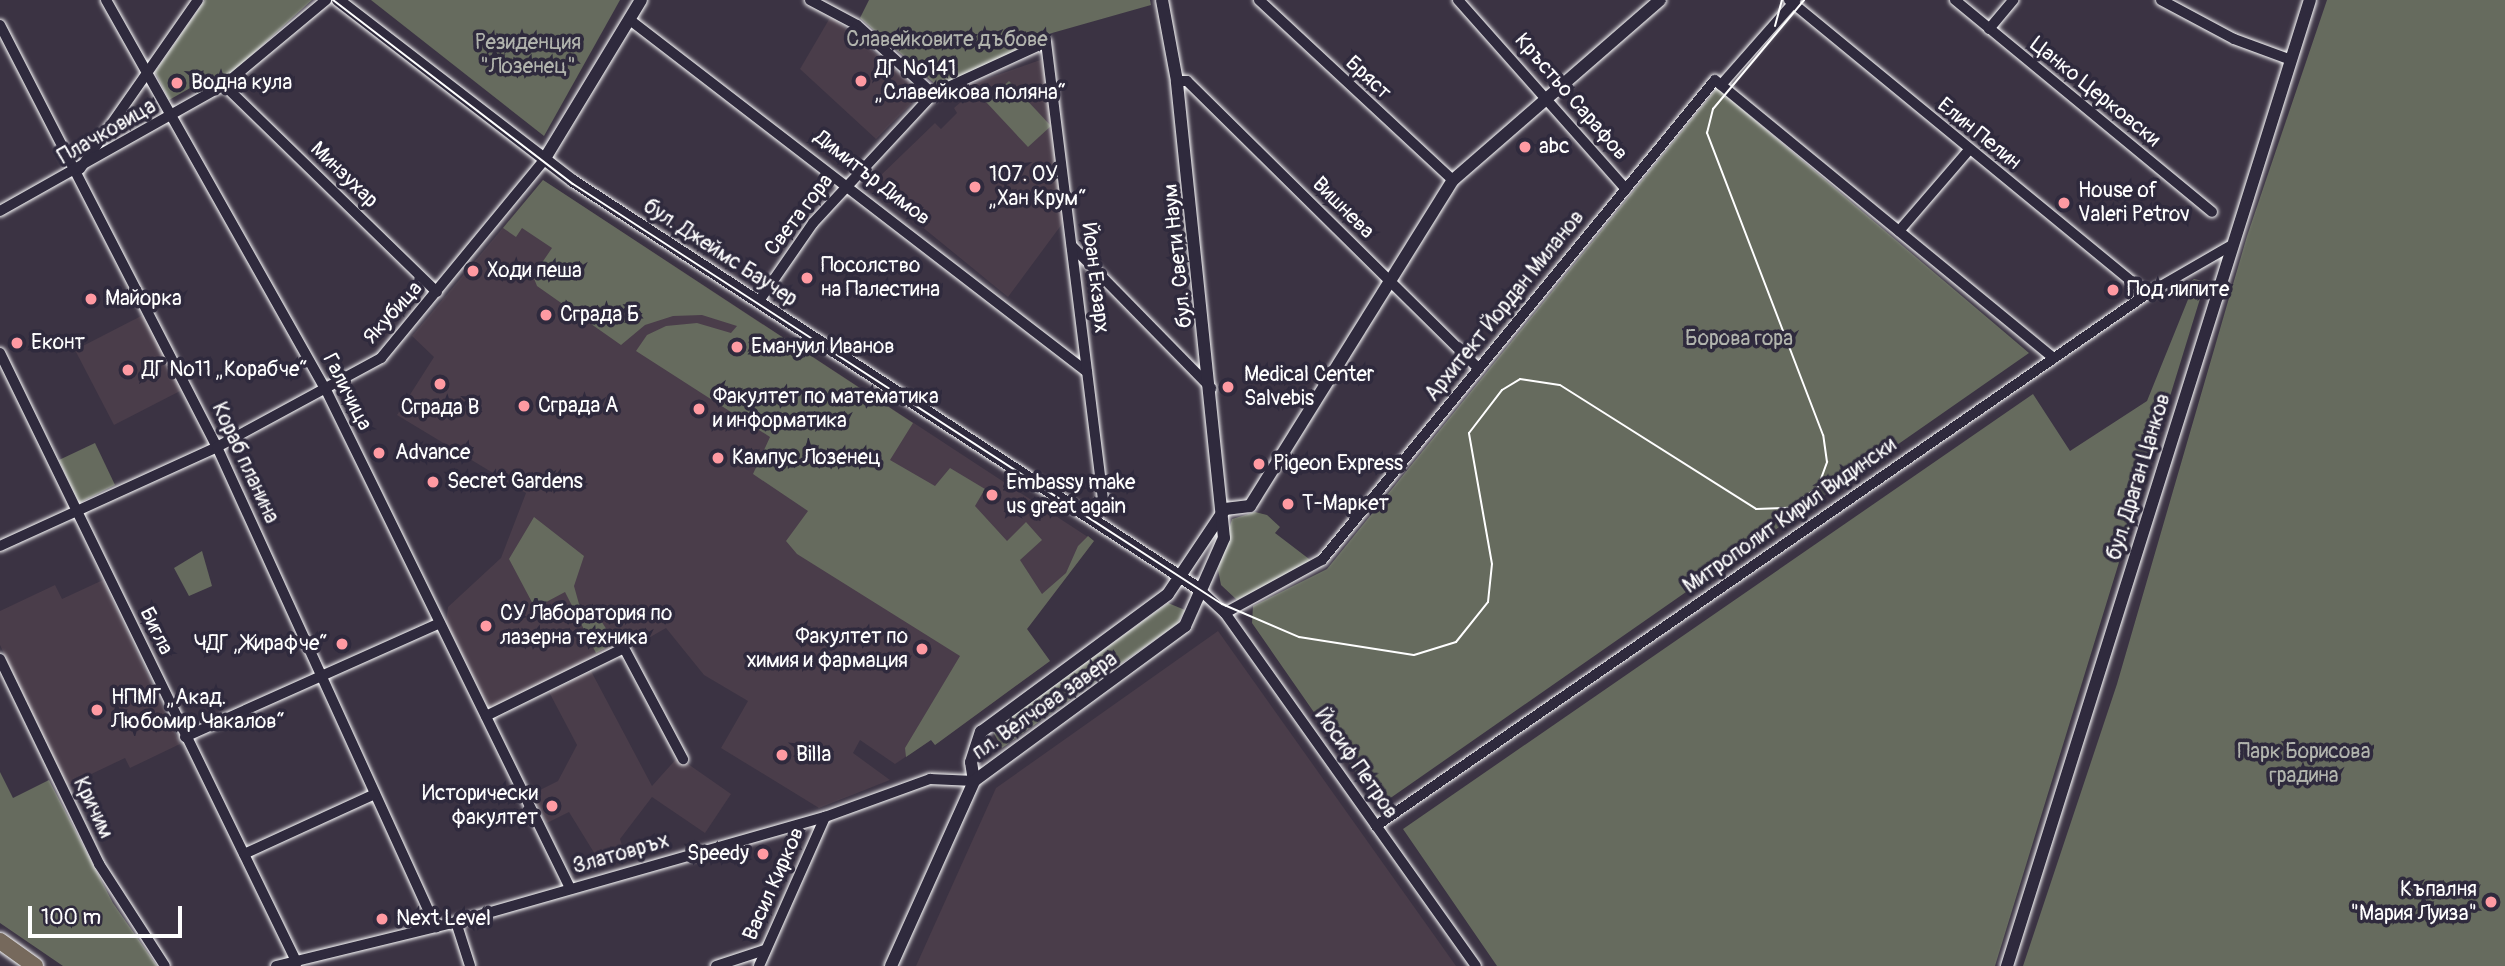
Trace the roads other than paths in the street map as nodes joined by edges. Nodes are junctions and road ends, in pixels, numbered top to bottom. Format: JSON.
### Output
{"nodes":[{"id":1,"x":106,"y":0,"type":"edge"},
{"id":2,"x":198,"y":0,"type":"edge"},
{"id":3,"x":326,"y":0,"type":"edge"},
{"id":4,"x":338,"y":0,"type":"edge"},
{"id":5,"x":640,"y":0,"type":"edge"},
{"id":6,"x":810,"y":0,"type":"edge"},
{"id":7,"x":1162,"y":0,"type":"edge"},
{"id":8,"x":1259,"y":0,"type":"edge"},
{"id":9,"x":1458,"y":0,"type":"edge"},
{"id":10,"x":1660,"y":0,"type":"edge"},
{"id":11,"x":1955,"y":0,"type":"edge"},
{"id":12,"x":2013,"y":0,"type":"edge"},
{"id":13,"x":2161,"y":0,"type":"edge"},
{"id":14,"x":2310,"y":0,"type":"edge"},
{"id":15,"x":1793,"y":1,"type":"edge"},
{"id":16,"x":630,"y":20,"type":"junction"},
{"id":17,"x":0,"y":24,"type":"edge"},
{"id":18,"x":1989,"y":29,"type":"junction"},
{"id":19,"x":1046,"y":42,"type":"joint"},
{"id":20,"x":2291,"y":60,"type":"junction"},
{"id":21,"x":147,"y":74,"type":"junction"},
{"id":22,"x":1178,"y":81,"type":"junction"},
{"id":23,"x":224,"y":85,"type":"junction"},
{"id":24,"x":1721,"y":85,"type":"junction"},
{"id":25,"x":933,"y":94,"type":"junction"},
{"id":26,"x":1548,"y":96,"type":"junction"},
{"id":27,"x":172,"y":117,"type":"junction"},
{"id":28,"x":1968,"y":150,"type":"junction"},
{"id":29,"x":544,"y":160,"type":"junction"},
{"id":30,"x":78,"y":173,"type":"junction"},
{"id":31,"x":1453,"y":180,"type":"junction"},
{"id":32,"x":849,"y":183,"type":"junction"},
{"id":33,"x":1626,"y":189,"type":"junction"},
{"id":34,"x":0,"y":211,"type":"edge"},
{"id":35,"x":2212,"y":212,"type":"dead end"},
{"id":36,"x":1899,"y":231,"type":"junction"},
{"id":37,"x":1072,"y":245,"type":"junction"},
{"id":38,"x":2230,"y":246,"type":"junction"},
{"id":39,"x":1389,"y":281,"type":"junction"},
{"id":40,"x":437,"y":292,"type":"junction"},
{"id":41,"x":2147,"y":294,"type":"junction"},
{"id":42,"x":759,"y":301,"type":"junction"},
{"id":43,"x":0,"y":353,"type":"edge"},
{"id":44,"x":2053,"y":358,"type":"junction"},
{"id":45,"x":1479,"y":369,"type":"junction"},
{"id":46,"x":1087,"y":372,"type":"junction"},
{"id":47,"x":1212,"y":389,"type":"junction"},
{"id":48,"x":326,"y":390,"type":"junction"},
{"id":49,"x":217,"y":447,"type":"junction"},
{"id":50,"x":1225,"y":509,"type":"junction"},
{"id":51,"x":76,"y":511,"type":"junction"},
{"id":52,"x":1095,"y":517,"type":"junction"},
{"id":53,"x":0,"y":546,"type":"edge"},
{"id":54,"x":1183,"y":574,"type":"junction"},
{"id":55,"x":1199,"y":589,"type":"junction"},
{"id":56,"x":1225,"y":613,"type":"junction"},
{"id":57,"x":440,"y":623,"type":"junction"},
{"id":58,"x":0,"y":659,"type":"edge"},
{"id":59,"x":323,"y":678,"type":"junction"},
{"id":60,"x":486,"y":716,"type":"junction"},
{"id":61,"x":185,"y":737,"type":"junction"},
{"id":62,"x":683,"y":758,"type":"dead end"},
{"id":63,"x":974,"y":782,"type":"junction"},
{"id":64,"x":375,"y":794,"type":"junction"},
{"id":65,"x":825,"y":817,"type":"junction"},
{"id":66,"x":1376,"y":825,"type":"junction"},
{"id":67,"x":244,"y":854,"type":"junction"},
{"id":68,"x":570,"y":888,"type":"junction"},
{"id":69,"x":456,"y":922,"type":"junction"},
{"id":70,"x":436,"y":927,"type":"junction"},
{"id":71,"x":0,"y":941,"type":"edge"},
{"id":72,"x":765,"y":950,"type":"junction"},
{"id":73,"x":297,"y":963,"type":"junction"},
{"id":74,"x":35,"y":966,"type":"edge"},
{"id":75,"x":165,"y":966,"type":"edge"},
{"id":76,"x":276,"y":966,"type":"edge"},
{"id":77,"x":470,"y":966,"type":"edge"},
{"id":78,"x":716,"y":966,"type":"edge"},
{"id":79,"x":758,"y":966,"type":"edge"},
{"id":80,"x":891,"y":966,"type":"edge"},
{"id":81,"x":1476,"y":966,"type":"edge"},
{"id":82,"x":2007,"y":966,"type":"edge"}],
"edges":[{"from":1,"to":21,"type":"street","name":"Галичица"},
{"from":2,"to":21,"type":"street"},
{"from":3,"to":23,"type":"street","name":"Плачковица"},
{"from":4,"to":29,"type":"street","name":"бул. Джеймс Баучер"},
{"from":5,"to":16,"type":"street"},
{"from":6,"to":25,"type":"street"},
{"from":7,"to":22,"type":"street","name":"бул. Свети Наум"},
{"from":8,"to":31,"type":"street","name":"Бряст"},
{"from":9,"to":26,"type":"street","name":"Кръстьо Сарафов"},
{"from":10,"to":26,"type":"street"},
{"from":11,"to":18,"type":"street","name":"Цанко Церковски"},
{"from":12,"to":18,"type":"street"},
{"from":13,"to":20,"type":"street"},
{"from":14,"to":20,"type":"street","name":"бул. Драган Цанков"},
{"from":15,"to":24,"type":"street","name":"Архитект Йордан Миланов"},
{"from":15,"to":28,"type":"street","name":"Елин Пелин"},
{"from":16,"to":29,"type":"street"},
{"from":16,"to":32,"type":"street","name":"Димитър Димов"},
{"from":17,"to":30,"type":"street","name":"Кораб планина"},
{"from":18,"to":35,"type":"street","name":"Цанко Церковски"},
{"from":19,"to":25,"type":"street","name":"Света гора"},
{"from":19,"to":37,"type":"street","name":"Йоан Екзарх"},
{"from":20,"to":38,"type":"street","name":"бул. Драган Цанков"},
{"from":21,"to":27,"type":"street","name":"Галичица"},
{"from":21,"to":30,"type":"street"},
{"from":22,"to":39,"type":"street","name":"Вишнева"},
{"from":22,"to":47,"type":"street","name":"бул. Свети Наум"},
{"from":23,"to":27,"type":"street","name":"Плачковица"},
{"from":23,"to":40,"type":"street","name":"Минзухар"},
{"from":24,"to":33,"type":"street","name":"Архитект Йордан Миланов"},
{"from":24,"to":36,"type":"street"},
{"from":25,"to":32,"type":"street","name":"Света гора"},
{"from":26,"to":31,"type":"street"},
{"from":26,"to":33,"type":"street","name":"Кръстьо Сарафов"},
{"from":27,"to":30,"type":"street","name":"Плачковица"},
{"from":27,"to":48,"type":"street","name":"Галичица"},
{"from":28,"to":36,"type":"street"},
{"from":28,"to":41,"type":"street","name":"Елин Пелин"},
{"from":29,"to":40,"type":"street","name":"Якубица"},
{"from":29,"to":42,"type":"street","name":"бул. Джеймс Баучер"},
{"from":30,"to":34,"type":"street","name":"Плачковица"},
{"from":30,"to":49,"type":"street","name":"Кораб планина"},
{"from":31,"to":39,"type":"street"},
{"from":32,"to":42,"type":"street","name":"Света гора"},
{"from":32,"to":46,"type":"street","name":"Димитър Димов"},
{"from":33,"to":45,"type":"street","name":"Архитект Йордан Миланов"},
{"from":36,"to":44,"type":"street"},
{"from":37,"to":46,"type":"street","name":"Йоан Екзарх"},
{"from":37,"to":47,"type":"street"},
{"from":38,"to":41,"type":"street","name":"Митрополит Кирил Видински"},
{"from":38,"to":82,"type":"street","name":"бул. Драган Цанков"},
{"from":39,"to":45,"type":"street","name":"Вишнева"},
{"from":39,"to":50,"type":"street"},
{"from":40,"to":48,"type":"street","name":"Якубица"},
{"from":41,"to":44,"type":"street","name":"Митрополит Кирил Видински"},
{"from":42,"to":52,"type":"street","name":"бул. Джеймс Баучер"},
{"from":43,"to":51,"type":"street","name":"Бигла"},
{"from":44,"to":66,"type":"street","name":"Митрополит Кирил Видински"},
{"from":45,"to":56,"type":"street","name":"Архитект Йордан Миланов"},
{"from":46,"to":52,"type":"street","name":"Йоан Екзарх"},
{"from":47,"to":50,"type":"street","name":"бул. Свети Наум"},
{"from":48,"to":49,"type":"street","name":"Якубица"},
{"from":48,"to":57,"type":"street","name":"Галичица"},
{"from":49,"to":51,"type":"street","name":"Якубица"},
{"from":49,"to":59,"type":"street","name":"Кораб планина"},
{"from":50,"to":54,"type":"street"},
{"from":50,"to":55,"type":"street","name":"бул. Свети Наум"},
{"from":51,"to":53,"type":"street","name":"Якубица"},
{"from":51,"to":61,"type":"street","name":"Бигла"},
{"from":52,"to":54,"type":"street","name":"бул. Джеймс Баучер"},
{"from":54,"to":55,"type":"street","name":"бул. Джеймс Баучер"},
{"from":54,"to":63,"type":"street","name":"пл. Велчова завера"},
{"from":55,"to":56,"type":"street","name":"Йосиф Петров"},
{"from":55,"to":63,"type":"street","name":"пл. Велчова завера"},
{"from":56,"to":66,"type":"street","name":"Йосиф Петров"},
{"from":57,"to":59,"type":"street"},
{"from":57,"to":60,"type":"street","name":"Галичица"},
{"from":58,"to":75,"type":"street","name":"Кричим"},
{"from":59,"to":61,"type":"street"},
{"from":59,"to":64,"type":"street","name":"Кораб планина"},
{"from":60,"to":62,"type":"street"},
{"from":60,"to":68,"type":"street","name":"Галичица"},
{"from":61,"to":67,"type":"street","name":"Бигла"},
{"from":63,"to":65,"type":"street","name":"Златовръх"},
{"from":63,"to":80,"type":"street"},
{"from":64,"to":67,"type":"street"},
{"from":64,"to":70,"type":"street","name":"Кораб планина"},
{"from":65,"to":68,"type":"street","name":"Златовръх"},
{"from":65,"to":72,"type":"street","name":"Васил Кирков"},
{"from":66,"to":81,"type":"street","name":"Йосиф Петров"},
{"from":67,"to":73,"type":"street","name":"Бигла"},
{"from":68,"to":69,"type":"street","name":"Златовръх"},
{"from":69,"to":70,"type":"street","name":"Златовръх"},
{"from":69,"to":77,"type":"street"},
{"from":70,"to":73,"type":"street","name":"Златовръх"},
{"from":71,"to":74,"type":"main road"},
{"from":72,"to":78,"type":"street"},
{"from":72,"to":79,"type":"street","name":"Васил Кирков"},
{"from":73,"to":76,"type":"street","name":"Златовръх"}]}
